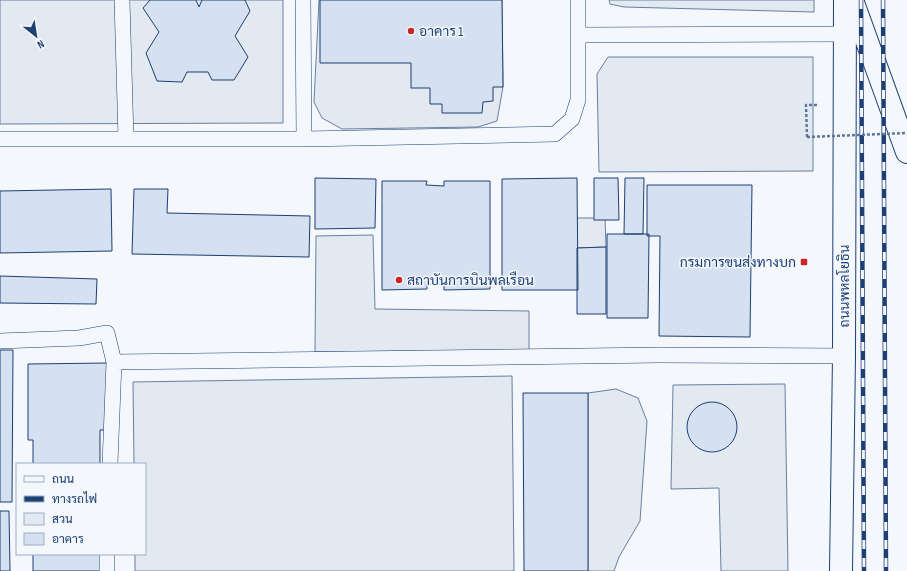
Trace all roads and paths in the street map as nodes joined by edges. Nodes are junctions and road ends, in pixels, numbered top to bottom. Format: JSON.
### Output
{"nodes":[{"id":1,"x":122,"y":0,"type":"edge"},
{"id":2,"x":303,"y":0,"type":"edge"},
{"id":3,"x":578,"y":0,"type":"edge"},
{"id":4,"x":845,"y":0,"type":"edge"},
{"id":5,"x":852,"y":0,"type":"edge"},
{"id":6,"x":845,"y":34,"type":"junction"},
{"id":7,"x":578,"y":35,"type":"junction"},
{"id":8,"x":806,"y":104,"type":"dead end"},
{"id":9,"x":907,"y":133,"type":"edge"},
{"id":10,"x":0,"y":139,"type":"edge"},
{"id":11,"x":126,"y":139,"type":"junction"},
{"id":12,"x":304,"y":139,"type":"junction"},
{"id":13,"x":907,"y":152,"type":"edge"},
{"id":14,"x":0,"y":341,"type":"edge"},
{"id":15,"x":844,"y":356,"type":"junction"},
{"id":16,"x":114,"y":362,"type":"junction"},
{"id":17,"x":110,"y":463,"type":"edge"},
{"id":18,"x":107,"y":555,"type":"edge"},
{"id":19,"x":107,"y":571,"type":"edge"},
{"id":20,"x":841,"y":571,"type":"edge"}],
"edges":[{"from":1,"to":11,"type":"lane"},
{"from":2,"to":12,"type":"lane"},
{"from":3,"to":7,"type":"lane"},
{"from":4,"to":6,"type":"main road","name":"ถนนพหลโยธิน"},
{"from":5,"to":13,"type":"main road"},
{"from":6,"to":7,"type":"lane"},
{"from":6,"to":15,"type":"main road","name":"ถนนพหลโยธิน"},
{"from":7,"to":12,"type":"lane"},
{"from":8,"to":9,"type":"path","bridge":true},
{"from":10,"to":11,"type":"lane"},
{"from":11,"to":12,"type":"lane"},
{"from":14,"to":16,"type":"lane"},
{"from":15,"to":16,"type":"lane"},
{"from":15,"to":20,"type":"main road","name":"ถนนพหลโยธิน"},
{"from":16,"to":17,"type":"lane"},
{"from":18,"to":19,"type":"lane"}]}
